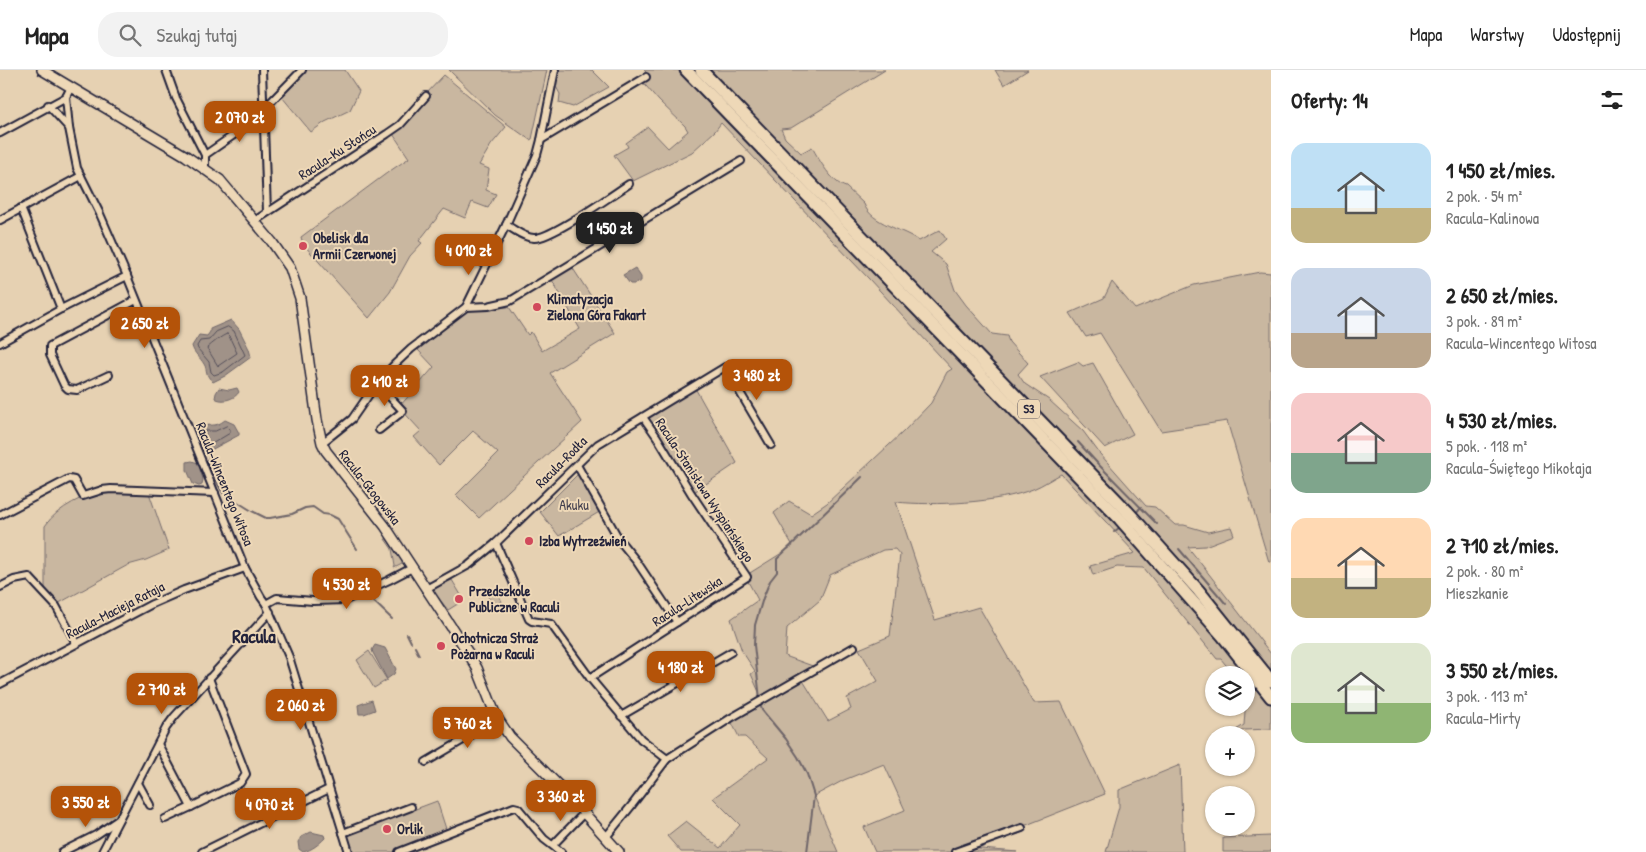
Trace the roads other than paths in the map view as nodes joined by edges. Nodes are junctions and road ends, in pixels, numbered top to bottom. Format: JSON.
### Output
{"nodes":[{"id":1,"x":42,"y":70,"type":"edge"},
{"id":2,"x":166,"y":70,"type":"edge"},
{"id":3,"x":262,"y":70,"type":"edge"},
{"id":4,"x":302,"y":70,"type":"edge"},
{"id":5,"x":555,"y":70,"type":"edge"},
{"id":6,"x":686,"y":70,"type":"edge"},
{"id":7,"x":701,"y":70,"type":"edge"},
{"id":8,"x":646,"y":77,"type":"dead end"},
{"id":9,"x":71,"y":87,"type":"junction"},
{"id":10,"x":66,"y":96,"type":"junction"},
{"id":11,"x":426,"y":96,"type":"dead end"},
{"id":12,"x":48,"y":105,"type":"junction"},
{"id":13,"x":264,"y":112,"type":"junction"},
{"id":14,"x":69,"y":128,"type":"junction"},
{"id":15,"x":0,"y":132,"type":"edge"},
{"id":16,"x":541,"y":140,"type":"junction"},
{"id":17,"x":205,"y":155,"type":"junction"},
{"id":18,"x":740,"y":161,"type":"dead end"},
{"id":19,"x":205,"y":169,"type":"junction"},
{"id":20,"x":81,"y":176,"type":"junction"},
{"id":21,"x":629,"y":184,"type":"dead end"},
{"id":22,"x":21,"y":208,"type":"junction"},
{"id":23,"x":267,"y":212,"type":"junction"},
{"id":24,"x":0,"y":220,"type":"edge"},
{"id":25,"x":256,"y":220,"type":"junction"},
{"id":26,"x":506,"y":225,"type":"junction"},
{"id":27,"x":127,"y":276,"type":"junction"},
{"id":28,"x":896,"y":279,"type":"junction"},
{"id":29,"x":136,"y":300,"type":"junction"},
{"id":30,"x":466,"y":307,"type":"junction"},
{"id":31,"x":61,"y":309,"type":"junction"},
{"id":32,"x":0,"y":343,"type":"edge"},
{"id":33,"x":109,"y":375,"type":"dead end"},
{"id":34,"x":377,"y":383,"type":"junction"},
{"id":35,"x":643,"y":417,"type":"junction"},
{"id":36,"x":378,"y":430,"type":"dead end"},
{"id":37,"x":322,"y":443,"type":"junction"},
{"id":38,"x":771,"y":445,"type":"dead end"},
{"id":39,"x":577,"y":465,"type":"junction"},
{"id":40,"x":215,"y":493,"type":"junction"},
{"id":41,"x":0,"y":515,"type":"edge"},
{"id":42,"x":496,"y":543,"type":"junction"},
{"id":43,"x":1155,"y":549,"type":"junction"},
{"id":44,"x":246,"y":568,"type":"junction"},
{"id":45,"x":412,"y":568,"type":"junction"},
{"id":46,"x":746,"y":577,"type":"joint"},
{"id":47,"x":0,"y":587,"type":"edge"},
{"id":48,"x":426,"y":589,"type":"junction"},
{"id":49,"x":266,"y":604,"type":"junction"},
{"id":50,"x":270,"y":612,"type":"junction"},
{"id":51,"x":677,"y":622,"type":"junction"},
{"id":52,"x":76,"y":643,"type":"junction"},
{"id":53,"x":854,"y":647,"type":"dead end"},
{"id":54,"x":730,"y":652,"type":"dead end"},
{"id":55,"x":209,"y":678,"type":"junction"},
{"id":56,"x":590,"y":678,"type":"junction"},
{"id":57,"x":1271,"y":680,"type":"edge"},
{"id":58,"x":0,"y":684,"type":"edge"},
{"id":59,"x":1271,"y":697,"type":"edge"},
{"id":60,"x":496,"y":716,"type":"junction"},
{"id":61,"x":621,"y":716,"type":"junction"},
{"id":62,"x":158,"y":744,"type":"junction"},
{"id":63,"x":667,"y":759,"type":"junction"},
{"id":64,"x":426,"y":762,"type":"dead end"},
{"id":65,"x":138,"y":783,"type":"junction"},
{"id":66,"x":329,"y":789,"type":"junction"},
{"id":67,"x":150,"y":805,"type":"dead end"},
{"id":68,"x":191,"y":807,"type":"junction"},
{"id":69,"x":411,"y":807,"type":"dead end"},
{"id":70,"x":584,"y":813,"type":"junction"},
{"id":71,"x":165,"y":819,"type":"dead end"},
{"id":72,"x":119,"y":820,"type":"junction"},
{"id":73,"x":1022,"y":828,"type":"dead end"},
{"id":74,"x":343,"y":832,"type":"junction"},
{"id":75,"x":606,"y":837,"type":"junction"},
{"id":76,"x":553,"y":845,"type":"junction"},
{"id":77,"x":62,"y":852,"type":"edge"},
{"id":78,"x":102,"y":852,"type":"edge"},
{"id":79,"x":202,"y":852,"type":"edge"},
{"id":80,"x":349,"y":852,"type":"edge"},
{"id":81,"x":399,"y":852,"type":"edge"},
{"id":82,"x":561,"y":852,"type":"edge"},
{"id":83,"x":619,"y":852,"type":"edge"},
{"id":84,"x":955,"y":852,"type":"edge"}],
"edges":[{"from":1,"to":9,"type":"street","name":"Racula-Głogowska"},
{"from":2,"to":17,"type":"street"},
{"from":3,"to":13,"type":"street"},
{"from":4,"to":13,"type":"street"},
{"from":5,"to":16,"type":"street"},
{"from":6,"to":28,"type":"highway","number":"S3"},
{"from":7,"to":28,"type":"highway","number":"S3"},
{"from":8,"to":16,"type":"street"},
{"from":9,"to":10,"type":"street"},
{"from":9,"to":19,"type":"street","name":"Racula-Głogowska"},
{"from":10,"to":12,"type":"street"},
{"from":10,"to":14,"type":"street","name":"Racula-Wincentego Witosa"},
{"from":11,"to":23,"type":"street","name":"Racula-Ku Słońcu"},
{"from":12,"to":14,"type":"street"},
{"from":12,"to":15,"type":"street"},
{"from":13,"to":17,"type":"street"},
{"from":13,"to":23,"type":"street"},
{"from":14,"to":20,"type":"street","name":"Racula-Wincentego Witosa"},
{"from":16,"to":26,"type":"street"},
{"from":17,"to":19,"type":"street"},
{"from":18,"to":30,"type":"street"},
{"from":19,"to":25,"type":"street","name":"Racula-Głogowska"},
{"from":20,"to":22,"type":"street"},
{"from":20,"to":27,"type":"street","name":"Racula-Wincentego Witosa"},
{"from":21,"to":26,"type":"street"},
{"from":22,"to":24,"type":"street"},
{"from":22,"to":31,"type":"street"},
{"from":23,"to":25,"type":"street","name":"Racula-Ku Słońcu"},
{"from":25,"to":37,"type":"street","name":"Racula-Głogowska"},
{"from":26,"to":30,"type":"street"},
{"from":27,"to":29,"type":"street","name":"Racula-Wincentego Witosa"},
{"from":27,"to":31,"type":"street"},
{"from":28,"to":43,"type":"highway","number":"S3"},
{"from":29,"to":33,"type":"street"},
{"from":29,"to":40,"type":"street","name":"Racula-Wincentego Witosa"},
{"from":30,"to":34,"type":"street"},
{"from":31,"to":32,"type":"street"},
{"from":34,"to":36,"type":"street"},
{"from":34,"to":37,"type":"street"},
{"from":35,"to":38,"type":"street","name":"Racula-Rodła"},
{"from":35,"to":39,"type":"street","name":"Racula-Rodła"},
{"from":35,"to":46,"type":"street","name":"Racula-Stanisława Wyspiańskiego"},
{"from":37,"to":45,"type":"street","name":"Racula-Głogowska"},
{"from":39,"to":42,"type":"street","name":"Racula-Rodła"},
{"from":39,"to":51,"type":"street"},
{"from":40,"to":41,"type":"street"},
{"from":40,"to":44,"type":"street","name":"Racula-Wincentego Witosa"},
{"from":42,"to":48,"type":"street","name":"Racula-Rodła"},
{"from":42,"to":56,"type":"street"},
{"from":43,"to":57,"type":"highway","number":"S3"},
{"from":43,"to":59,"type":"highway","number":"S3"},
{"from":44,"to":49,"type":"street","name":"Racula-Wincentego Witosa"},
{"from":44,"to":52,"type":"street","name":"Racula-Macieja Rataja"},
{"from":45,"to":48,"type":"street","name":"Racula-Głogowska"},
{"from":45,"to":49,"type":"street"},
{"from":46,"to":51,"type":"street","name":"Racula-Litewska"},
{"from":47,"to":52,"type":"street"},
{"from":48,"to":60,"type":"street","name":"Racula-Głogowska"},
{"from":49,"to":50,"type":"street","name":"Racula-Wincentego Witosa"},
{"from":50,"to":55,"type":"street"},
{"from":50,"to":66,"type":"street","name":"Racula-Wincentego Witosa"},
{"from":51,"to":56,"type":"street","name":"Racula-Litewska"},
{"from":52,"to":58,"type":"street","name":"Racula-Macieja Rataja"},
{"from":53,"to":63,"type":"street"},
{"from":54,"to":61,"type":"street"},
{"from":55,"to":62,"type":"street"},
{"from":55,"to":68,"type":"street"},
{"from":56,"to":61,"type":"street"},
{"from":60,"to":64,"type":"street"},
{"from":60,"to":70,"type":"street","name":"Racula-Głogowska"},
{"from":61,"to":63,"type":"street"},
{"from":62,"to":65,"type":"street"},
{"from":62,"to":68,"type":"street"},
{"from":63,"to":75,"type":"street"},
{"from":65,"to":67,"type":"street"},
{"from":65,"to":72,"type":"street"},
{"from":66,"to":74,"type":"street","name":"Racula-Wincentego Witosa"},
{"from":66,"to":79,"type":"street"},
{"from":68,"to":71,"type":"street"},
{"from":69,"to":74,"type":"street"},
{"from":70,"to":75,"type":"street","name":"Racula-Głogowska"},
{"from":70,"to":76,"type":"street"},
{"from":72,"to":77,"type":"street"},
{"from":72,"to":78,"type":"street"},
{"from":73,"to":84,"type":"street"},
{"from":74,"to":80,"type":"street","name":"Racula-Wincentego Witosa"},
{"from":75,"to":83,"type":"street","name":"Racula-Głogowska"},
{"from":76,"to":81,"type":"street"},
{"from":76,"to":82,"type":"street"}]}
